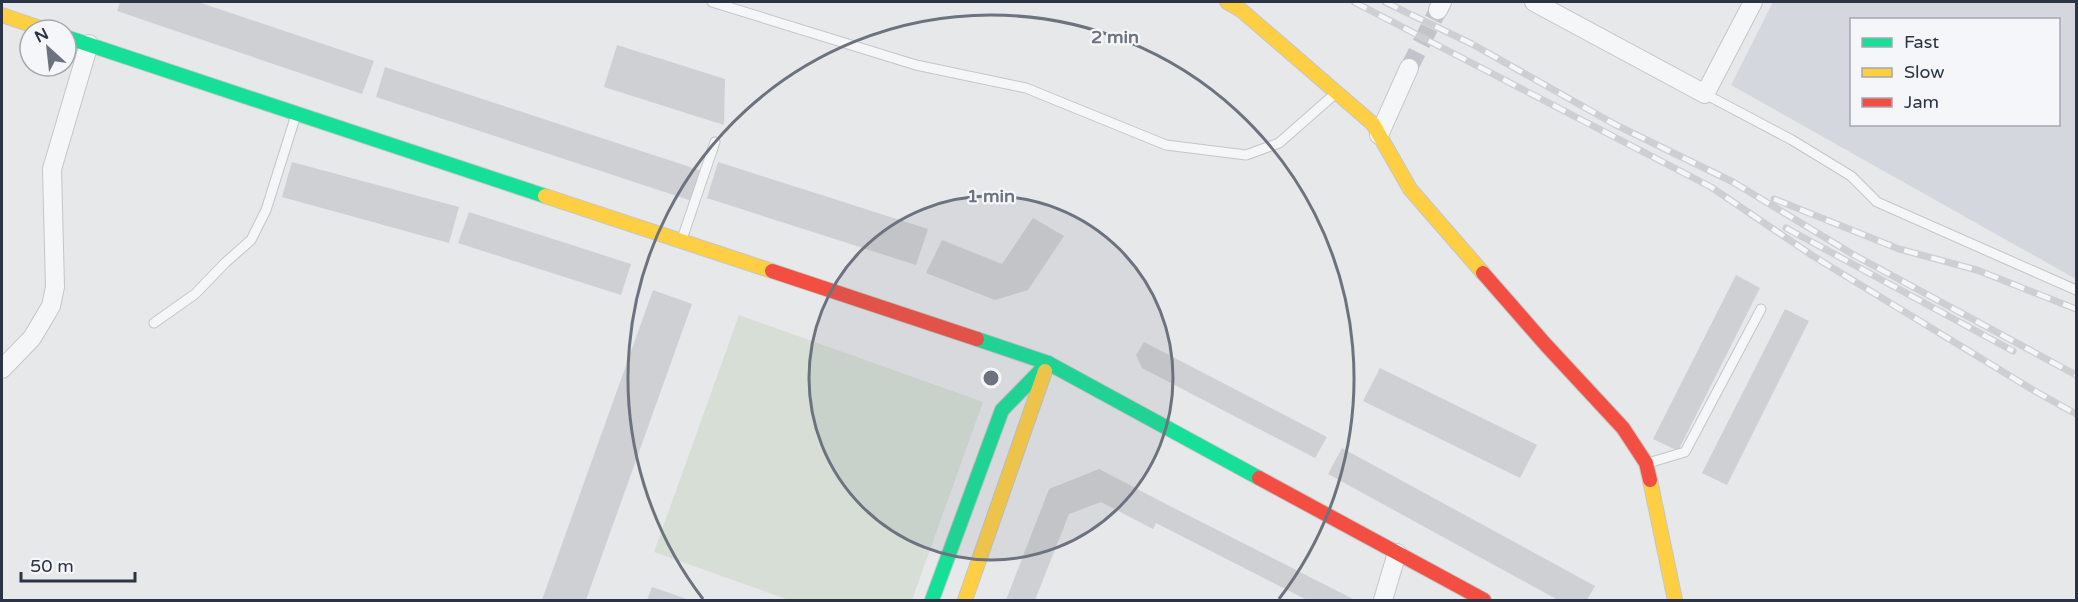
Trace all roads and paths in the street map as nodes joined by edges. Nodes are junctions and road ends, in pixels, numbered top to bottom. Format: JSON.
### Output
{"nodes":[{"id":1,"x":712,"y":2,"type":"edge"},
{"id":2,"x":1227,"y":2,"type":"edge"},
{"id":3,"x":1534,"y":2,"type":"edge"},
{"id":4,"x":1753,"y":2,"type":"edge"},
{"id":5,"x":2,"y":15,"type":"edge"},
{"id":6,"x":18,"y":20,"type":"edge"},
{"id":7,"x":78,"y":41,"type":"edge"},
{"id":8,"x":89,"y":44,"type":"junction"},
{"id":9,"x":1409,"y":68,"type":"tunnel mouth"},
{"id":10,"x":1337,"y":91,"type":"junction"},
{"id":11,"x":1705,"y":94,"type":"junction"},
{"id":12,"x":296,"y":113,"type":"junction"},
{"id":13,"x":1379,"y":135,"type":"junction"},
{"id":14,"x":715,"y":142,"type":"dead end"},
{"id":15,"x":682,"y":241,"type":"junction"},
{"id":16,"x":2076,"y":290,"type":"edge"},
{"id":17,"x":1761,"y":309,"type":"dead end"},
{"id":18,"x":154,"y":322,"type":"dead end"},
{"id":19,"x":1048,"y":363,"type":"junction"},
{"id":20,"x":2,"y":369,"type":"edge"},
{"id":21,"x":1646,"y":463,"type":"junction"},
{"id":22,"x":1397,"y":553,"type":"junction"},
{"id":23,"x":932,"y":600,"type":"edge"},
{"id":24,"x":965,"y":600,"type":"edge"},
{"id":25,"x":1383,"y":600,"type":"edge"},
{"id":26,"x":1484,"y":600,"type":"edge"},
{"id":27,"x":1675,"y":600,"type":"edge"}],
"edges":[{"from":1,"to":10,"type":"lane"},
{"from":2,"to":10,"type":"main road"},
{"from":3,"to":11,"type":"street"},
{"from":4,"to":11,"type":"street"},
{"from":5,"to":6,"type":"main road"},
{"from":7,"to":8,"type":"main road"},
{"from":8,"to":12,"type":"main road"},
{"from":8,"to":20,"type":"street"},
{"from":9,"to":13,"type":"street"},
{"from":10,"to":13,"type":"main road"},
{"from":11,"to":16,"type":"lane"},
{"from":12,"to":15,"type":"main road"},
{"from":12,"to":18,"type":"lane"},
{"from":13,"to":21,"type":"main road"},
{"from":14,"to":15,"type":"lane"},
{"from":15,"to":19,"type":"main road"},
{"from":17,"to":21,"type":"lane"},
{"from":19,"to":22,"type":"main road"},
{"from":19,"to":23,"type":"main road"},
{"from":19,"to":24,"type":"main road"},
{"from":21,"to":27,"type":"main road"},
{"from":22,"to":25,"type":"street"},
{"from":22,"to":26,"type":"main road"}]}
